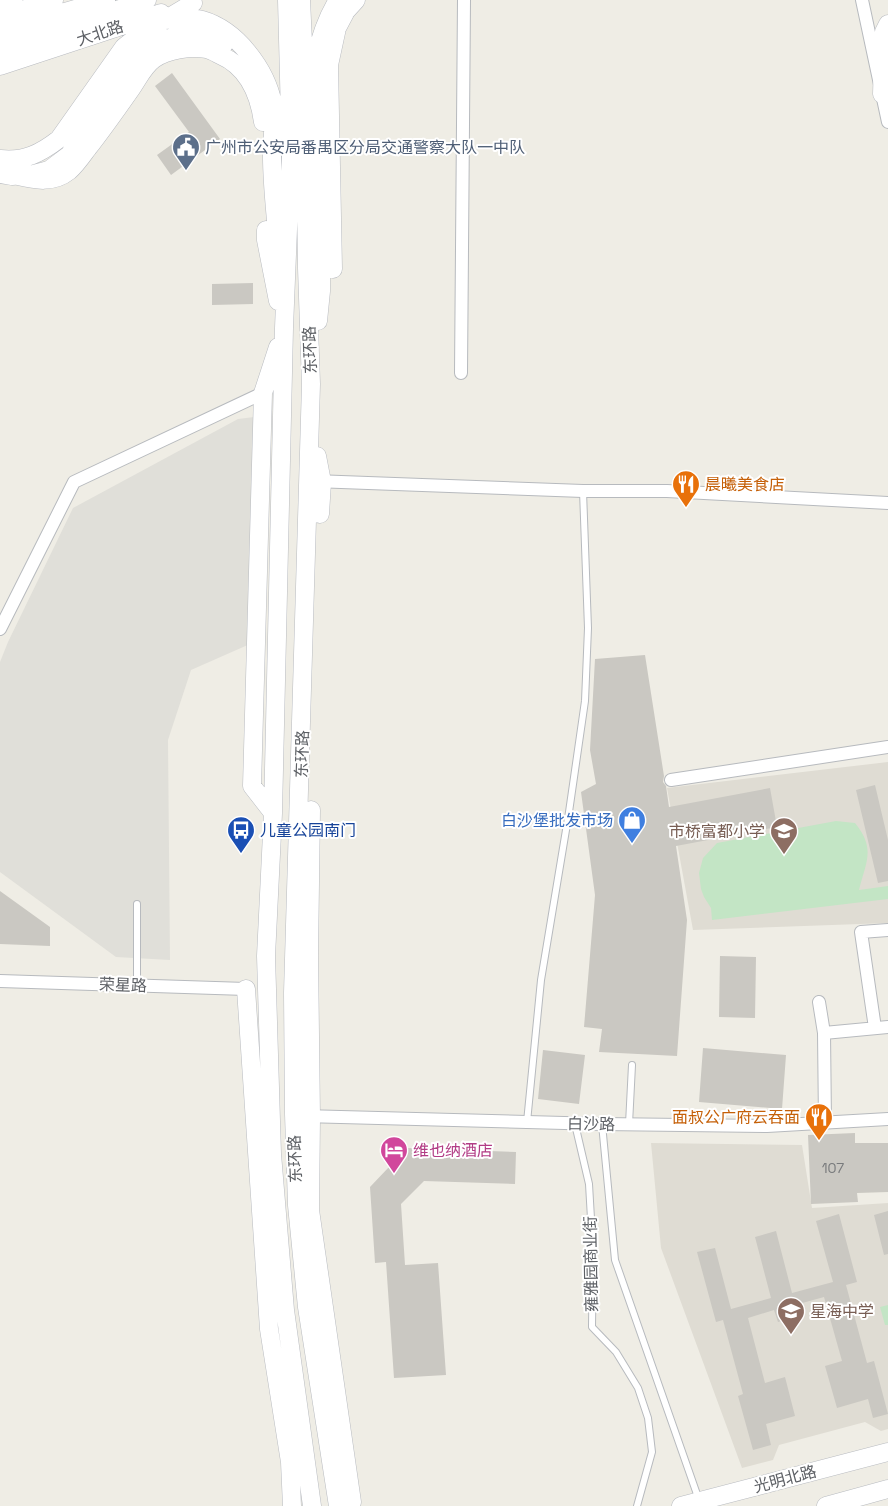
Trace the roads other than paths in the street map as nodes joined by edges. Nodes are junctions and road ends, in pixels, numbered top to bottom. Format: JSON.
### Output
{"nodes":[{"id":1,"x":106,"y":0,"type":"edge"},
{"id":2,"x":147,"y":0,"type":"edge"},
{"id":3,"x":287,"y":0,"type":"edge"},
{"id":4,"x":301,"y":0,"type":"edge"},
{"id":5,"x":338,"y":0,"type":"edge"},
{"id":6,"x":356,"y":0,"type":"edge"},
{"id":7,"x":464,"y":0,"type":"edge"},
{"id":8,"x":862,"y":0,"type":"edge"},
{"id":9,"x":197,"y":1,"type":"edge"},
{"id":10,"x":53,"y":4,"type":"edge"},
{"id":11,"x":12,"y":5,"type":"edge"},
{"id":12,"x":0,"y":17,"type":"edge"},
{"id":13,"x":163,"y":20,"type":"junction"},
{"id":14,"x":888,"y":24,"type":"edge"},
{"id":15,"x":0,"y":31,"type":"edge"},
{"id":16,"x":221,"y":35,"type":"junction"},
{"id":17,"x":0,"y":49,"type":"edge"},
{"id":18,"x":0,"y":66,"type":"edge"},
{"id":19,"x":882,"y":94,"type":"junction"},
{"id":20,"x":888,"y":122,"type":"edge"},
{"id":21,"x":0,"y":159,"type":"edge"},
{"id":22,"x":0,"y":174,"type":"edge"},
{"id":23,"x":18,"y":176,"type":"junction"},
{"id":24,"x":284,"y":328,"type":"junction"},
{"id":25,"x":317,"y":329,"type":"junction"},
{"id":26,"x":461,"y":373,"type":"dead end"},
{"id":27,"x":311,"y":384,"type":"junction"},
{"id":28,"x":263,"y":393,"type":"junction"},
{"id":29,"x":316,"y":482,"type":"junction"},
{"id":30,"x":584,"y":491,"type":"junction"},
{"id":31,"x":888,"y":503,"type":"edge"},
{"id":32,"x":0,"y":629,"type":"edge"},
{"id":33,"x":888,"y":747,"type":"edge"},
{"id":34,"x":671,"y":780,"type":"dead end"},
{"id":35,"x":273,"y":812,"type":"junction"},
{"id":36,"x":137,"y":904,"type":"dead end"},
{"id":37,"x":268,"y":911,"type":"junction"},
{"id":38,"x":296,"y":914,"type":"junction"},
{"id":39,"x":888,"y":930,"type":"edge"},
{"id":40,"x":308,"y":955,"type":"junction"},
{"id":41,"x":0,"y":981,"type":"edge"},
{"id":42,"x":137,"y":985,"type":"junction"},
{"id":43,"x":246,"y":989,"type":"junction"},
{"id":44,"x":267,"y":990,"type":"junction"},
{"id":45,"x":293,"y":993,"type":"junction"},
{"id":46,"x":819,"y":1002,"type":"dead end"},
{"id":47,"x":882,"y":1027,"type":"edge"},
{"id":48,"x":824,"y":1033,"type":"junction"},
{"id":49,"x":269,"y":1039,"type":"junction"},
{"id":50,"x":632,"y":1065,"type":"dead end"},
{"id":51,"x":294,"y":1114,"type":"junction"},
{"id":52,"x":311,"y":1117,"type":"junction"},
{"id":53,"x":888,"y":1119,"type":"edge"},
{"id":54,"x":528,"y":1122,"type":"junction"},
{"id":55,"x":825,"y":1123,"type":"junction"},
{"id":56,"x":575,"y":1124,"type":"junction"},
{"id":57,"x":602,"y":1124,"type":"junction"},
{"id":58,"x":628,"y":1124,"type":"junction"},
{"id":59,"x":297,"y":1392,"type":"junction"},
{"id":60,"x":888,"y":1452,"type":"edge"},
{"id":61,"x":290,"y":1468,"type":"junction"},
{"id":62,"x":888,"y":1489,"type":"edge"},
{"id":63,"x":699,"y":1502,"type":"junction"},
{"id":64,"x":349,"y":1505,"type":"edge"},
{"id":65,"x":292,"y":1506,"type":"edge"},
{"id":66,"x":312,"y":1506,"type":"edge"},
{"id":67,"x":637,"y":1506,"type":"edge"},
{"id":68,"x":681,"y":1506,"type":"edge"},
{"id":69,"x":826,"y":1506,"type":"edge"}],
"edges":[{"from":1,"to":10,"type":"main road"},
{"from":2,"to":17,"type":"main road","name":"大北路"},
{"from":3,"to":24,"type":"main road","name":"东环路"},
{"from":4,"to":27,"type":"main road","name":"东环路"},
{"from":5,"to":25,"type":"main road"},
{"from":6,"to":25,"type":"main road"},
{"from":7,"to":26,"type":"street"},
{"from":8,"to":19,"type":"street"},
{"from":9,"to":13,"type":"main road"},
{"from":9,"to":18,"type":"main road","name":"大北路"},
{"from":10,"to":11,"type":"main road"},
{"from":10,"to":15,"type":"main road"},
{"from":11,"to":12,"type":"main road"},
{"from":13,"to":16,"type":"main road"},
{"from":13,"to":21,"type":"main road"},
{"from":14,"to":19,"type":"main road"},
{"from":16,"to":23,"type":"main road"},
{"from":16,"to":24,"type":"main road"},
{"from":19,"to":20,"type":"street"},
{"from":22,"to":23,"type":"main road"},
{"from":23,"to":24,"type":"main road"},
{"from":24,"to":28,"type":"main road"},
{"from":24,"to":35,"type":"main road","name":"东环路"},
{"from":25,"to":27,"type":"main road"},
{"from":27,"to":29,"type":"main road","name":"东环路"},
{"from":28,"to":32,"type":"street"},
{"from":28,"to":35,"type":"main road"},
{"from":29,"to":30,"type":"street"},
{"from":29,"to":38,"type":"main road","name":"东环路"},
{"from":29,"to":40,"type":"main road"},
{"from":30,"to":31,"type":"street"},
{"from":30,"to":54,"type":"lane"},
{"from":33,"to":34,"type":"street"},
{"from":35,"to":37,"type":"main road","name":"东环路"},
{"from":36,"to":42,"type":"lane"},
{"from":37,"to":38,"type":"main road"},
{"from":37,"to":44,"type":"main road","name":"东环路"},
{"from":38,"to":45,"type":"main road","name":"东环路"},
{"from":39,"to":47,"type":"street"},
{"from":40,"to":45,"type":"main road"},
{"from":40,"to":52,"type":"main road"},
{"from":41,"to":42,"type":"street","name":"荣星路"},
{"from":42,"to":43,"type":"street","name":"荣星路"},
{"from":43,"to":44,"type":"main road"},
{"from":43,"to":49,"type":"main road"},
{"from":43,"to":61,"type":"main road"},
{"from":44,"to":45,"type":"main road"},
{"from":44,"to":49,"type":"main road","name":"东环路"},
{"from":45,"to":51,"type":"main road","name":"东环路"},
{"from":46,"to":48,"type":"street"},
{"from":47,"to":48,"type":"street"},
{"from":48,"to":55,"type":"street"},
{"from":49,"to":59,"type":"main road","name":"东环路"},
{"from":50,"to":58,"type":"lane"},
{"from":51,"to":52,"type":"street","name":"白沙路"},
{"from":51,"to":64,"type":"main road","name":"东环路"},
{"from":52,"to":54,"type":"street","name":"白沙路"},
{"from":52,"to":64,"type":"main road"},
{"from":53,"to":55,"type":"street","name":"白沙路"},
{"from":54,"to":56,"type":"street","name":"白沙路"},
{"from":55,"to":58,"type":"street","name":"白沙路"},
{"from":56,"to":57,"type":"street","name":"白沙路"},
{"from":56,"to":67,"type":"lane","name":"雍雅园商业街"},
{"from":57,"to":58,"type":"street","name":"白沙路"},
{"from":57,"to":63,"type":"lane","name":"雍雅园商业街"},
{"from":59,"to":61,"type":"main road"},
{"from":59,"to":66,"type":"main road","name":"东环路"},
{"from":60,"to":63,"type":"main road","name":"光明北路"},
{"from":61,"to":65,"type":"main road"},
{"from":62,"to":69,"type":"main road"},
{"from":63,"to":68,"type":"main road","name":"光明北路"}]}
